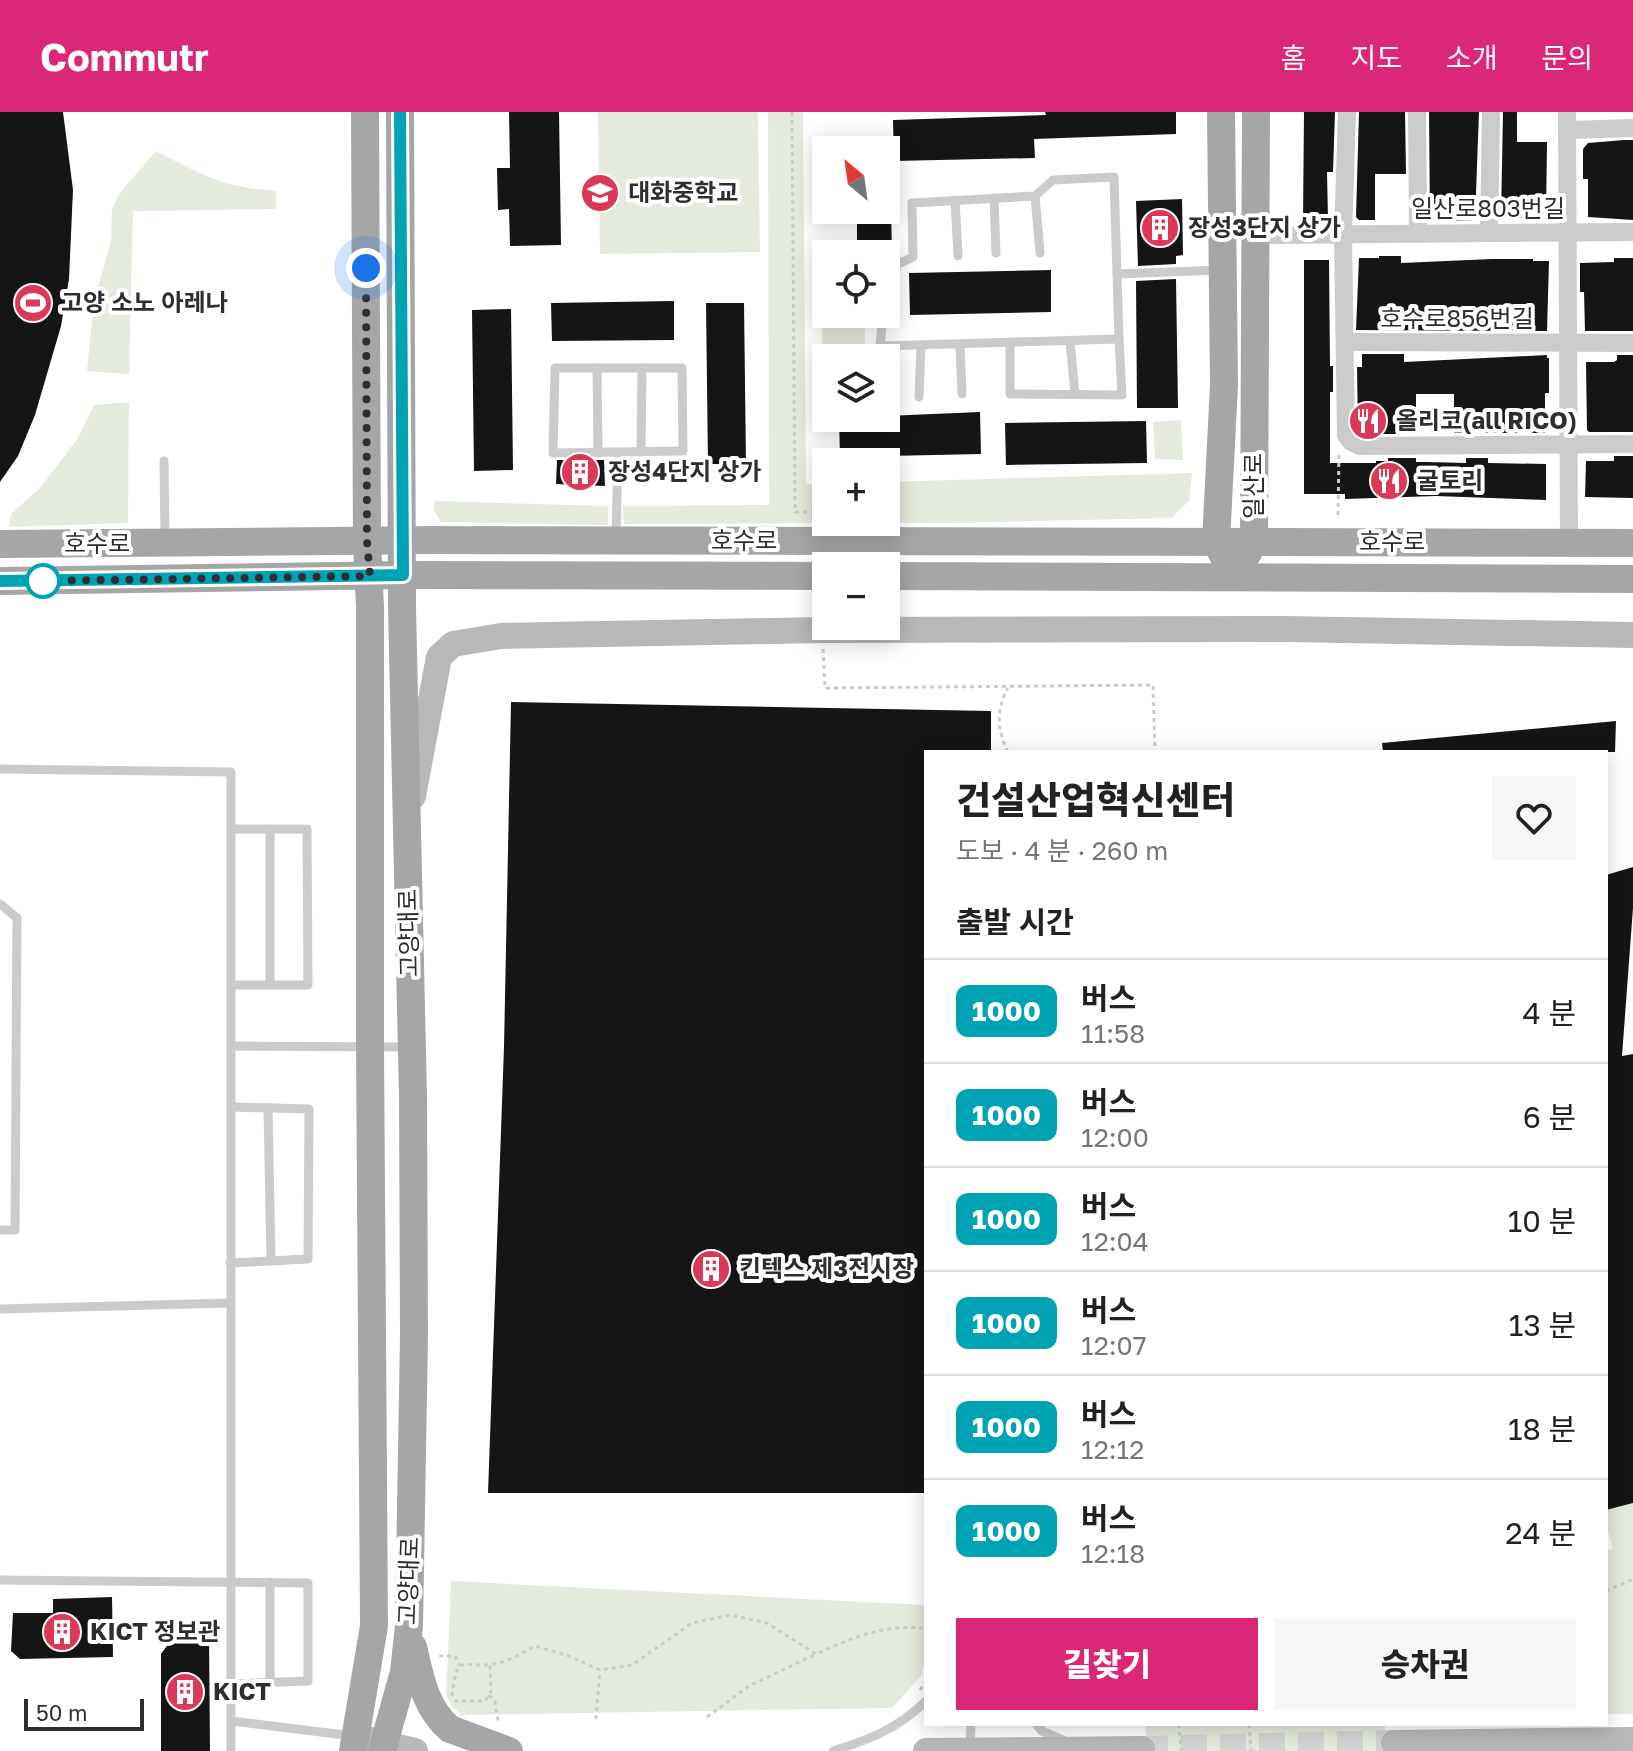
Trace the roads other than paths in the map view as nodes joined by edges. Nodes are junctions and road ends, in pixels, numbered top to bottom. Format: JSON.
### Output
{"nodes":[{"id":1,"x":365,"y":112,"type":"edge"},
{"id":2,"x":400,"y":112,"type":"edge"},
{"id":3,"x":1221,"y":112,"type":"edge"},
{"id":4,"x":1256,"y":112,"type":"edge"},
{"id":5,"x":1347,"y":112,"type":"edge"},
{"id":6,"x":1417,"y":112,"type":"edge"},
{"id":7,"x":1491,"y":112,"type":"edge"},
{"id":8,"x":1567,"y":121,"type":"edge"},
{"id":9,"x":1633,"y":128,"type":"edge"},
{"id":10,"x":1035,"y":196,"type":"junction"},
{"id":11,"x":994,"y":198,"type":"junction"},
{"id":12,"x":955,"y":200,"type":"junction"},
{"id":13,"x":1633,"y":232,"type":"edge"},
{"id":14,"x":1489,"y":233,"type":"junction"},
{"id":15,"x":1568,"y":233,"type":"junction"},
{"id":16,"x":1343,"y":234,"type":"junction"},
{"id":17,"x":1418,"y":234,"type":"junction"},
{"id":18,"x":1255,"y":235,"type":"junction"},
{"id":19,"x":996,"y":253,"type":"dead end"},
{"id":20,"x":1040,"y":253,"type":"dead end"},
{"id":21,"x":958,"y":256,"type":"dead end"},
{"id":22,"x":900,"y":263,"type":"edge"},
{"id":23,"x":1222,"y":270,"type":"junction"},
{"id":24,"x":1117,"y":274,"type":"junction"},
{"id":25,"x":1119,"y":339,"type":"junction"},
{"id":26,"x":1070,"y":341,"type":"junction"},
{"id":27,"x":1346,"y":342,"type":"junction"},
{"id":28,"x":1010,"y":343,"type":"junction"},
{"id":29,"x":1568,"y":343,"type":"junction"},
{"id":30,"x":1633,"y":343,"type":"edge"},
{"id":31,"x":960,"y":345,"type":"junction"},
{"id":32,"x":900,"y":346,"type":"edge"},
{"id":33,"x":921,"y":346,"type":"junction"},
{"id":34,"x":597,"y":368,"type":"junction"},
{"id":35,"x":642,"y":368,"type":"junction"},
{"id":36,"x":962,"y":394,"type":"dead end"},
{"id":37,"x":1075,"y":394,"type":"junction"},
{"id":38,"x":919,"y":397,"type":"dead end"},
{"id":39,"x":1223,"y":399,"type":"junction"},
{"id":40,"x":1255,"y":444,"type":"junction"},
{"id":41,"x":1569,"y":444,"type":"junction"},
{"id":42,"x":1633,"y":444,"type":"edge"},
{"id":43,"x":641,"y":452,"type":"junction"},
{"id":44,"x":598,"y":453,"type":"junction"},
{"id":45,"x":618,"y":453,"type":"junction"},
{"id":46,"x":164,"y":461,"type":"dead end"},
{"id":47,"x":367,"y":541,"type":"junction"},
{"id":48,"x":402,"y":541,"type":"junction"},
{"id":49,"x":616,"y":541,"type":"junction"},
{"id":50,"x":1216,"y":542,"type":"junction"},
{"id":51,"x":1254,"y":542,"type":"junction"},
{"id":52,"x":1411,"y":542,"type":"junction"},
{"id":53,"x":165,"y":543,"type":"junction"},
{"id":54,"x":1569,"y":543,"type":"junction"},
{"id":55,"x":1633,"y":543,"type":"edge"},
{"id":56,"x":0,"y":544,"type":"edge"},
{"id":57,"x":403,"y":575,"type":"junction"},
{"id":58,"x":370,"y":576,"type":"junction"},
{"id":59,"x":812,"y":576,"type":"edge"},
{"id":60,"x":900,"y":576,"type":"edge"},
{"id":61,"x":1234,"y":577,"type":"junction"},
{"id":62,"x":1333,"y":577,"type":"junction"},
{"id":63,"x":1593,"y":578,"type":"junction"},
{"id":64,"x":1633,"y":579,"type":"edge"},
{"id":65,"x":0,"y":581,"type":"edge"},
{"id":66,"x":1633,"y":588,"type":"edge"},
{"id":67,"x":1633,"y":635,"type":"edge"},
{"id":68,"x":0,"y":769,"type":"edge"},
{"id":69,"x":407,"y":828,"type":"junction"},
{"id":70,"x":231,"y":829,"type":"junction"},
{"id":71,"x":270,"y":829,"type":"junction"},
{"id":72,"x":0,"y":904,"type":"edge"},
{"id":73,"x":231,"y":985,"type":"junction"},
{"id":74,"x":270,"y":985,"type":"junction"},
{"id":75,"x":231,"y":1046,"type":"junction"},
{"id":76,"x":370,"y":1046,"type":"junction"},
{"id":77,"x":412,"y":1047,"type":"junction"},
{"id":78,"x":231,"y":1107,"type":"junction"},
{"id":79,"x":268,"y":1108,"type":"junction"},
{"id":80,"x":0,"y":1230,"type":"edge"},
{"id":81,"x":271,"y":1261,"type":"junction"},
{"id":82,"x":230,"y":1263,"type":"junction"},
{"id":83,"x":230,"y":1303,"type":"junction"},
{"id":84,"x":0,"y":1309,"type":"edge"},
{"id":85,"x":0,"y":1580,"type":"edge"},
{"id":86,"x":230,"y":1581,"type":"junction"},
{"id":87,"x":270,"y":1582,"type":"junction"},
{"id":88,"x":409,"y":1626,"type":"junction"},
{"id":89,"x":270,"y":1682,"type":"junction"},
{"id":90,"x":230,"y":1684,"type":"junction"},
{"id":91,"x":924,"y":1703,"type":"edge"},
{"id":92,"x":231,"y":1721,"type":"junction"},
{"id":93,"x":971,"y":1726,"type":"edge"},
{"id":94,"x":1038,"y":1726,"type":"edge"},
{"id":95,"x":1633,"y":1740,"type":"edge"},
{"id":96,"x":1394,"y":1743,"type":"dead end"},
{"id":97,"x":355,"y":1744,"type":"edge"},
{"id":98,"x":383,"y":1748,"type":"edge"},
{"id":99,"x":1083,"y":1749,"type":"edge"},
{"id":100,"x":1142,"y":1749,"type":"dead end"},
{"id":101,"x":231,"y":1751,"type":"edge"},
{"id":102,"x":415,"y":1751,"type":"edge"},
{"id":103,"x":509,"y":1751,"type":"edge"},
{"id":104,"x":833,"y":1751,"type":"edge"},
{"id":105,"x":926,"y":1751,"type":"edge"},
{"id":106,"x":970,"y":1751,"type":"edge"}],
"edges":[{"from":1,"to":47,"type":"main road","name":"고양대로"},
{"from":2,"to":48,"type":"main road","name":"고양대로"},
{"from":3,"to":23,"type":"main road","name":"일산로"},
{"from":4,"to":18,"type":"main road","name":"일산로"},
{"from":5,"to":16,"type":"street"},
{"from":6,"to":17,"type":"street"},
{"from":7,"to":14,"type":"street"},
{"from":8,"to":9,"type":"street","name":"호수로856번길"},
{"from":8,"to":15,"type":"street","name":"호수로856번길"},
{"from":10,"to":11,"type":"lane"},
{"from":10,"to":20,"type":"lane"},
{"from":10,"to":24,"type":"lane"},
{"from":11,"to":12,"type":"lane"},
{"from":11,"to":19,"type":"lane"},
{"from":12,"to":21,"type":"lane"},
{"from":12,"to":22,"type":"lane"},
{"from":13,"to":15,"type":"street","name":"일산로803번길"},
{"from":14,"to":15,"type":"street","name":"일산로803번길"},
{"from":14,"to":17,"type":"street","name":"일산로803번길"},
{"from":15,"to":29,"type":"street","name":"호수로856번길"},
{"from":16,"to":17,"type":"street","name":"일산로803번길"},
{"from":16,"to":18,"type":"street","name":"일산로803번길"},
{"from":16,"to":27,"type":"street"},
{"from":18,"to":40,"type":"main road","name":"일산로"},
{"from":23,"to":24,"type":"lane"},
{"from":23,"to":39,"type":"main road","name":"일산로"},
{"from":24,"to":25,"type":"lane"},
{"from":25,"to":26,"type":"lane"},
{"from":25,"to":37,"type":"lane"},
{"from":26,"to":28,"type":"lane"},
{"from":26,"to":37,"type":"lane"},
{"from":27,"to":29,"type":"street","name":"호수로856번길"},
{"from":27,"to":41,"type":"street"},
{"from":28,"to":31,"type":"lane"},
{"from":28,"to":37,"type":"lane"},
{"from":29,"to":30,"type":"street","name":"호수로856번길"},
{"from":29,"to":41,"type":"street","name":"호수로856번길"},
{"from":31,"to":33,"type":"lane"},
{"from":31,"to":36,"type":"lane"},
{"from":32,"to":33,"type":"lane"},
{"from":33,"to":38,"type":"lane"},
{"from":34,"to":35,"type":"lane"},
{"from":34,"to":44,"type":"lane"},
{"from":34,"to":44,"type":"lane"},
{"from":35,"to":43,"type":"lane"},
{"from":35,"to":43,"type":"lane"},
{"from":39,"to":40,"type":"main road"},
{"from":39,"to":50,"type":"main road","name":"일산로"},
{"from":40,"to":51,"type":"main road","name":"일산로"},
{"from":41,"to":42,"type":"street"},
{"from":41,"to":54,"type":"street","name":"호수로856번길"},
{"from":43,"to":45,"type":"lane"},
{"from":44,"to":45,"type":"lane"},
{"from":45,"to":49,"type":"lane"},
{"from":46,"to":53,"type":"lane"},
{"from":47,"to":48,"type":"main road","name":"호수로"},
{"from":47,"to":53,"type":"main road","name":"호수로"},
{"from":47,"to":58,"type":"main road","name":"고양대로"},
{"from":48,"to":49,"type":"main road","name":"호수로"},
{"from":48,"to":57,"type":"main road","name":"고양대로"},
{"from":49,"to":50,"type":"main road","name":"호수로"},
{"from":50,"to":51,"type":"main road","name":"호수로"},
{"from":50,"to":61,"type":"main road","name":"일산로"},
{"from":51,"to":52,"type":"main road","name":"호수로"},
{"from":51,"to":61,"type":"main road","name":"일산로"},
{"from":52,"to":54,"type":"main road","name":"호수로"},
{"from":52,"to":62,"type":"main road"},
{"from":53,"to":56,"type":"main road","name":"호수로"},
{"from":54,"to":55,"type":"main road","name":"호수로"},
{"from":57,"to":58,"type":"main road","name":"호수로"},
{"from":57,"to":59,"type":"main road","name":"호수로"},
{"from":57,"to":69,"type":"main road","name":"고양대로"},
{"from":58,"to":65,"type":"main road","name":"호수로"},
{"from":58,"to":76,"type":"main road","name":"고양대로"},
{"from":60,"to":61,"type":"main road","name":"호수로"},
{"from":61,"to":62,"type":"main road","name":"호수로"},
{"from":62,"to":63,"type":"main road","name":"호수로"},
{"from":63,"to":64,"type":"main road","name":"호수로"},
{"from":63,"to":66,"type":"main road"},
{"from":67,"to":69,"type":"main road"},
{"from":68,"to":70,"type":"lane"},
{"from":69,"to":77,"type":"main road","name":"고양대로"},
{"from":70,"to":71,"type":"lane"},
{"from":70,"to":73,"type":"lane"},
{"from":71,"to":74,"type":"lane"},
{"from":71,"to":74,"type":"lane"},
{"from":72,"to":80,"type":"lane"},
{"from":73,"to":74,"type":"lane"},
{"from":73,"to":75,"type":"lane"},
{"from":75,"to":76,"type":"lane"},
{"from":75,"to":78,"type":"lane"},
{"from":76,"to":77,"type":"lane"},
{"from":76,"to":97,"type":"main road","name":"고양대로"},
{"from":77,"to":88,"type":"main road","name":"고양대로"},
{"from":78,"to":79,"type":"lane"},
{"from":78,"to":82,"type":"lane"},
{"from":79,"to":81,"type":"lane"},
{"from":79,"to":81,"type":"lane"},
{"from":81,"to":82,"type":"lane"},
{"from":82,"to":83,"type":"lane"},
{"from":83,"to":84,"type":"lane"},
{"from":83,"to":86,"type":"lane"},
{"from":85,"to":86,"type":"lane"},
{"from":86,"to":87,"type":"lane"},
{"from":86,"to":90,"type":"lane"},
{"from":87,"to":89,"type":"lane"},
{"from":87,"to":89,"type":"lane"},
{"from":88,"to":98,"type":"main road","name":"고양대로"},
{"from":88,"to":103,"type":"main road"},
{"from":89,"to":90,"type":"lane"},
{"from":90,"to":92,"type":"lane"},
{"from":91,"to":104,"type":"lane"},
{"from":92,"to":97,"type":"lane"},
{"from":92,"to":101,"type":"lane"},
{"from":93,"to":106,"type":"lane"},
{"from":94,"to":99,"type":"lane"},
{"from":95,"to":96,"type":"main road"},
{"from":97,"to":98,"type":"main road"},
{"from":98,"to":102,"type":"main road"},
{"from":99,"to":100,"type":"main road"},
{"from":99,"to":106,"type":"main road"},
{"from":105,"to":106,"type":"main road"}]}
